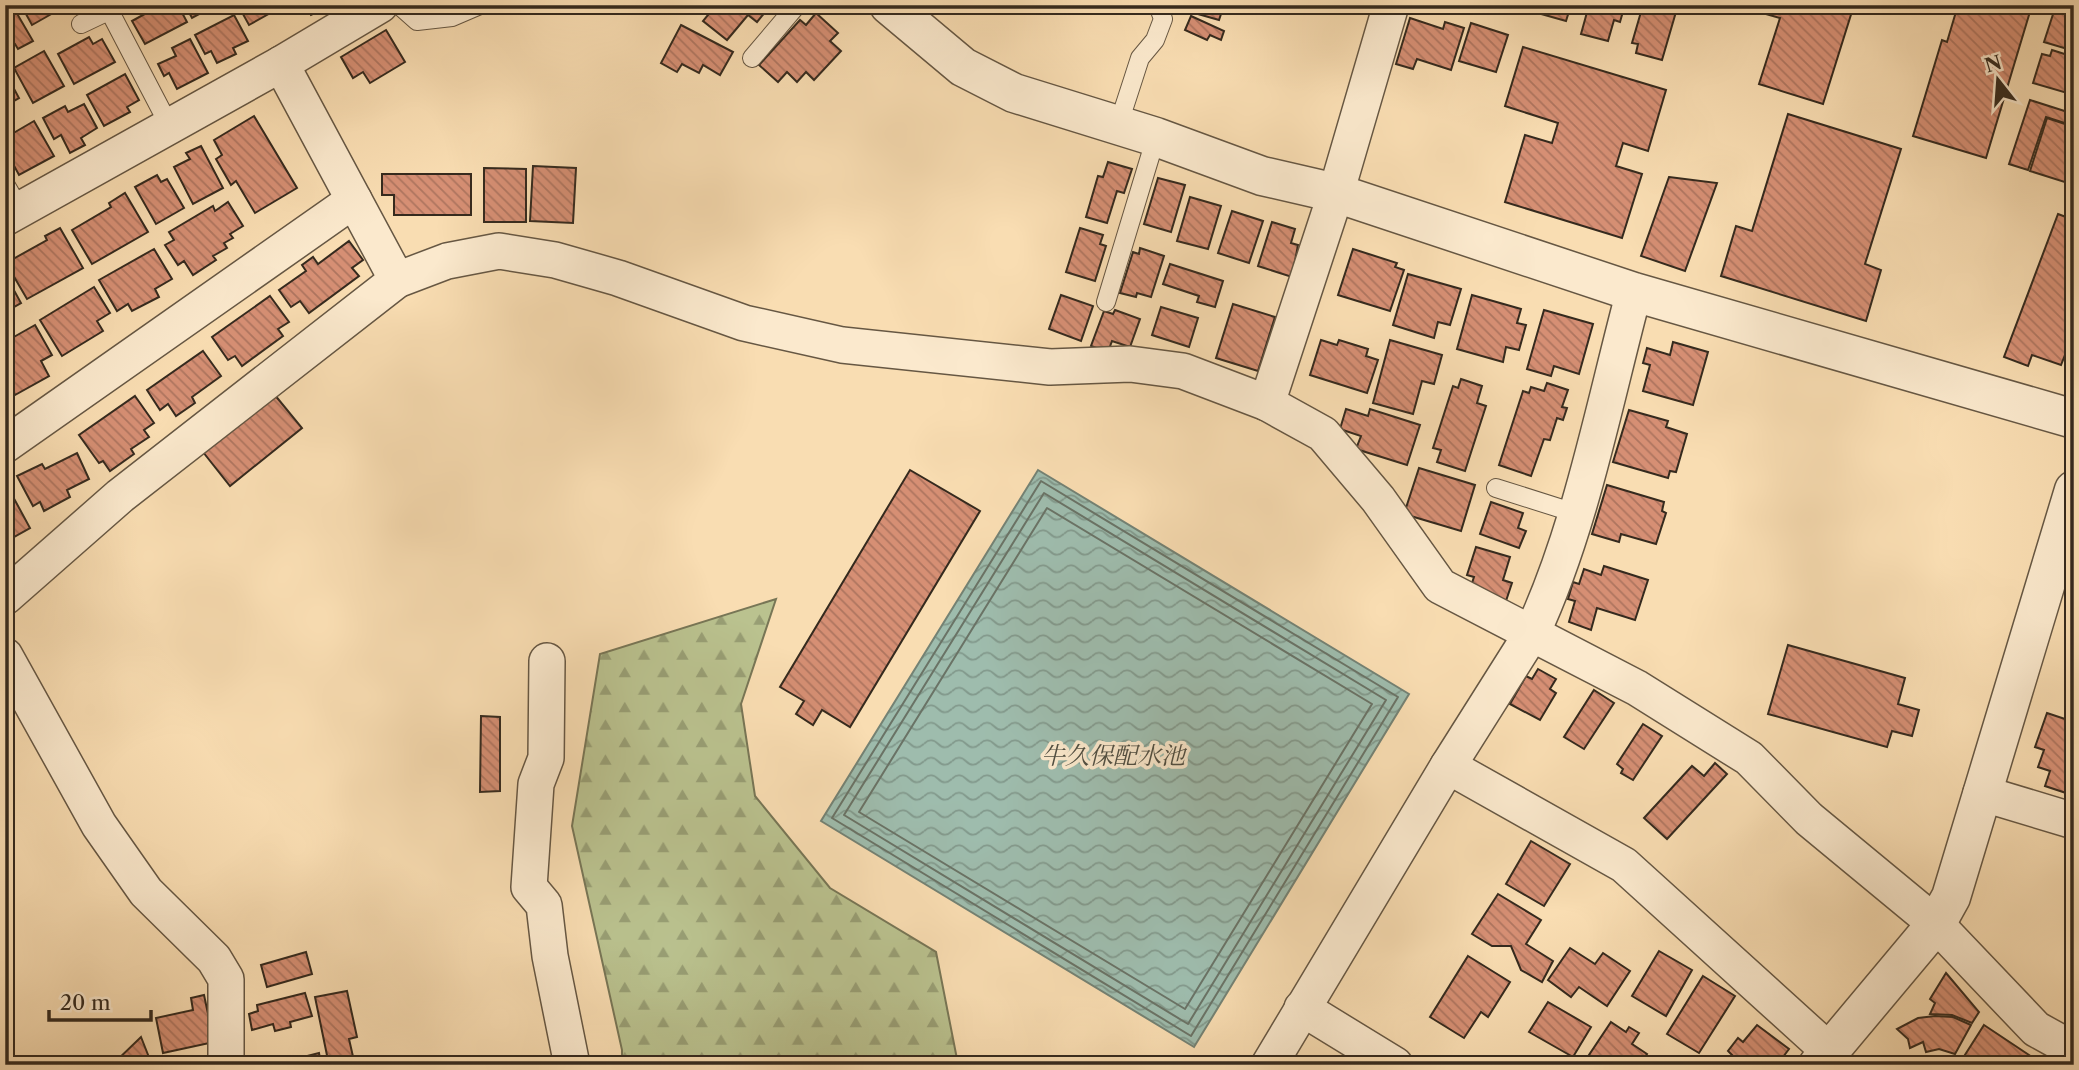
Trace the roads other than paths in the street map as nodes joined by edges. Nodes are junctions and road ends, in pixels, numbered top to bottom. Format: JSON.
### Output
{"nodes":[{"id":1,"x":380,"y":5,"type":"edge"},
{"id":2,"x":399,"y":5,"type":"edge"},
{"id":3,"x":480,"y":5,"type":"edge"},
{"id":4,"x":797,"y":5,"type":"edge"},
{"id":5,"x":889,"y":5,"type":"edge"},
{"id":6,"x":1158,"y":5,"type":"edge"},
{"id":7,"x":1391,"y":5,"type":"edge"},
{"id":8,"x":116,"y":9,"type":"edge"},
{"id":9,"x":81,"y":24,"type":"dead end"},
{"id":10,"x":752,"y":58,"type":"dead end"},
{"id":11,"x":281,"y":64,"type":"junction"},
{"id":12,"x":1118,"y":126,"type":"junction"},
{"id":13,"x":170,"y":127,"type":"junction"},
{"id":14,"x":1156,"y":137,"type":"junction"},
{"id":15,"x":1335,"y":193,"type":"junction"},
{"id":16,"x":354,"y":200,"type":"junction"},
{"id":17,"x":10,"y":204,"type":"edge"},
{"id":18,"x":397,"y":280,"type":"junction"},
{"id":19,"x":1634,"y":292,"type":"junction"},
{"id":20,"x":1106,"y":302,"type":"dead end"},
{"id":21,"x":1267,"y":403,"type":"junction"},
{"id":22,"x":2074,"y":419,"type":"edge"},
{"id":23,"x":7,"y":441,"type":"edge"},
{"id":24,"x":1496,"y":488,"type":"dead end"},
{"id":25,"x":2074,"y":490,"type":"edge"},
{"id":26,"x":1575,"y":513,"type":"junction"},
{"id":27,"x":5,"y":597,"type":"edge"},
{"id":28,"x":1532,"y":634,"type":"junction"},
{"id":29,"x":5,"y":656,"type":"edge"},
{"id":30,"x":547,"y":662,"type":"dead end"},
{"id":31,"x":1448,"y":766,"type":"junction"},
{"id":32,"x":1981,"y":793,"type":"junction"},
{"id":33,"x":2074,"y":821,"type":"edge"},
{"id":34,"x":1936,"y":923,"type":"junction"},
{"id":35,"x":1302,"y":1008,"type":"junction"},
{"id":36,"x":2074,"y":1050,"type":"edge"},
{"id":37,"x":1833,"y":1060,"type":"edge"},
{"id":38,"x":226,"y":1065,"type":"edge"},
{"id":39,"x":572,"y":1065,"type":"edge"},
{"id":40,"x":1269,"y":1065,"type":"edge"},
{"id":41,"x":1395,"y":1065,"type":"edge"}],
"edges":[{"from":1,"to":11,"type":"street"},
{"from":2,"to":3,"type":"lane"},
{"from":4,"to":10,"type":"lane"},
{"from":5,"to":12,"type":"street"},
{"from":6,"to":12,"type":"lane"},
{"from":7,"to":15,"type":"street"},
{"from":8,"to":9,"type":"lane"},
{"from":8,"to":13,"type":"lane"},
{"from":11,"to":13,"type":"street"},
{"from":11,"to":16,"type":"street"},
{"from":12,"to":14,"type":"street"},
{"from":13,"to":17,"type":"street"},
{"from":14,"to":15,"type":"street"},
{"from":14,"to":20,"type":"lane"},
{"from":15,"to":19,"type":"street"},
{"from":15,"to":21,"type":"street"},
{"from":16,"to":18,"type":"street"},
{"from":16,"to":23,"type":"street"},
{"from":18,"to":21,"type":"street"},
{"from":18,"to":27,"type":"street"},
{"from":19,"to":22,"type":"street"},
{"from":19,"to":26,"type":"street"},
{"from":21,"to":28,"type":"street"},
{"from":24,"to":26,"type":"lane"},
{"from":25,"to":32,"type":"street"},
{"from":26,"to":28,"type":"street"},
{"from":28,"to":31,"type":"street"},
{"from":28,"to":34,"type":"street"},
{"from":29,"to":38,"type":"street"},
{"from":30,"to":39,"type":"street"},
{"from":31,"to":35,"type":"street"},
{"from":31,"to":37,"type":"street"},
{"from":32,"to":33,"type":"street"},
{"from":32,"to":34,"type":"street"},
{"from":34,"to":36,"type":"street"},
{"from":34,"to":37,"type":"street"},
{"from":35,"to":40,"type":"street"},
{"from":35,"to":41,"type":"street"}]}
